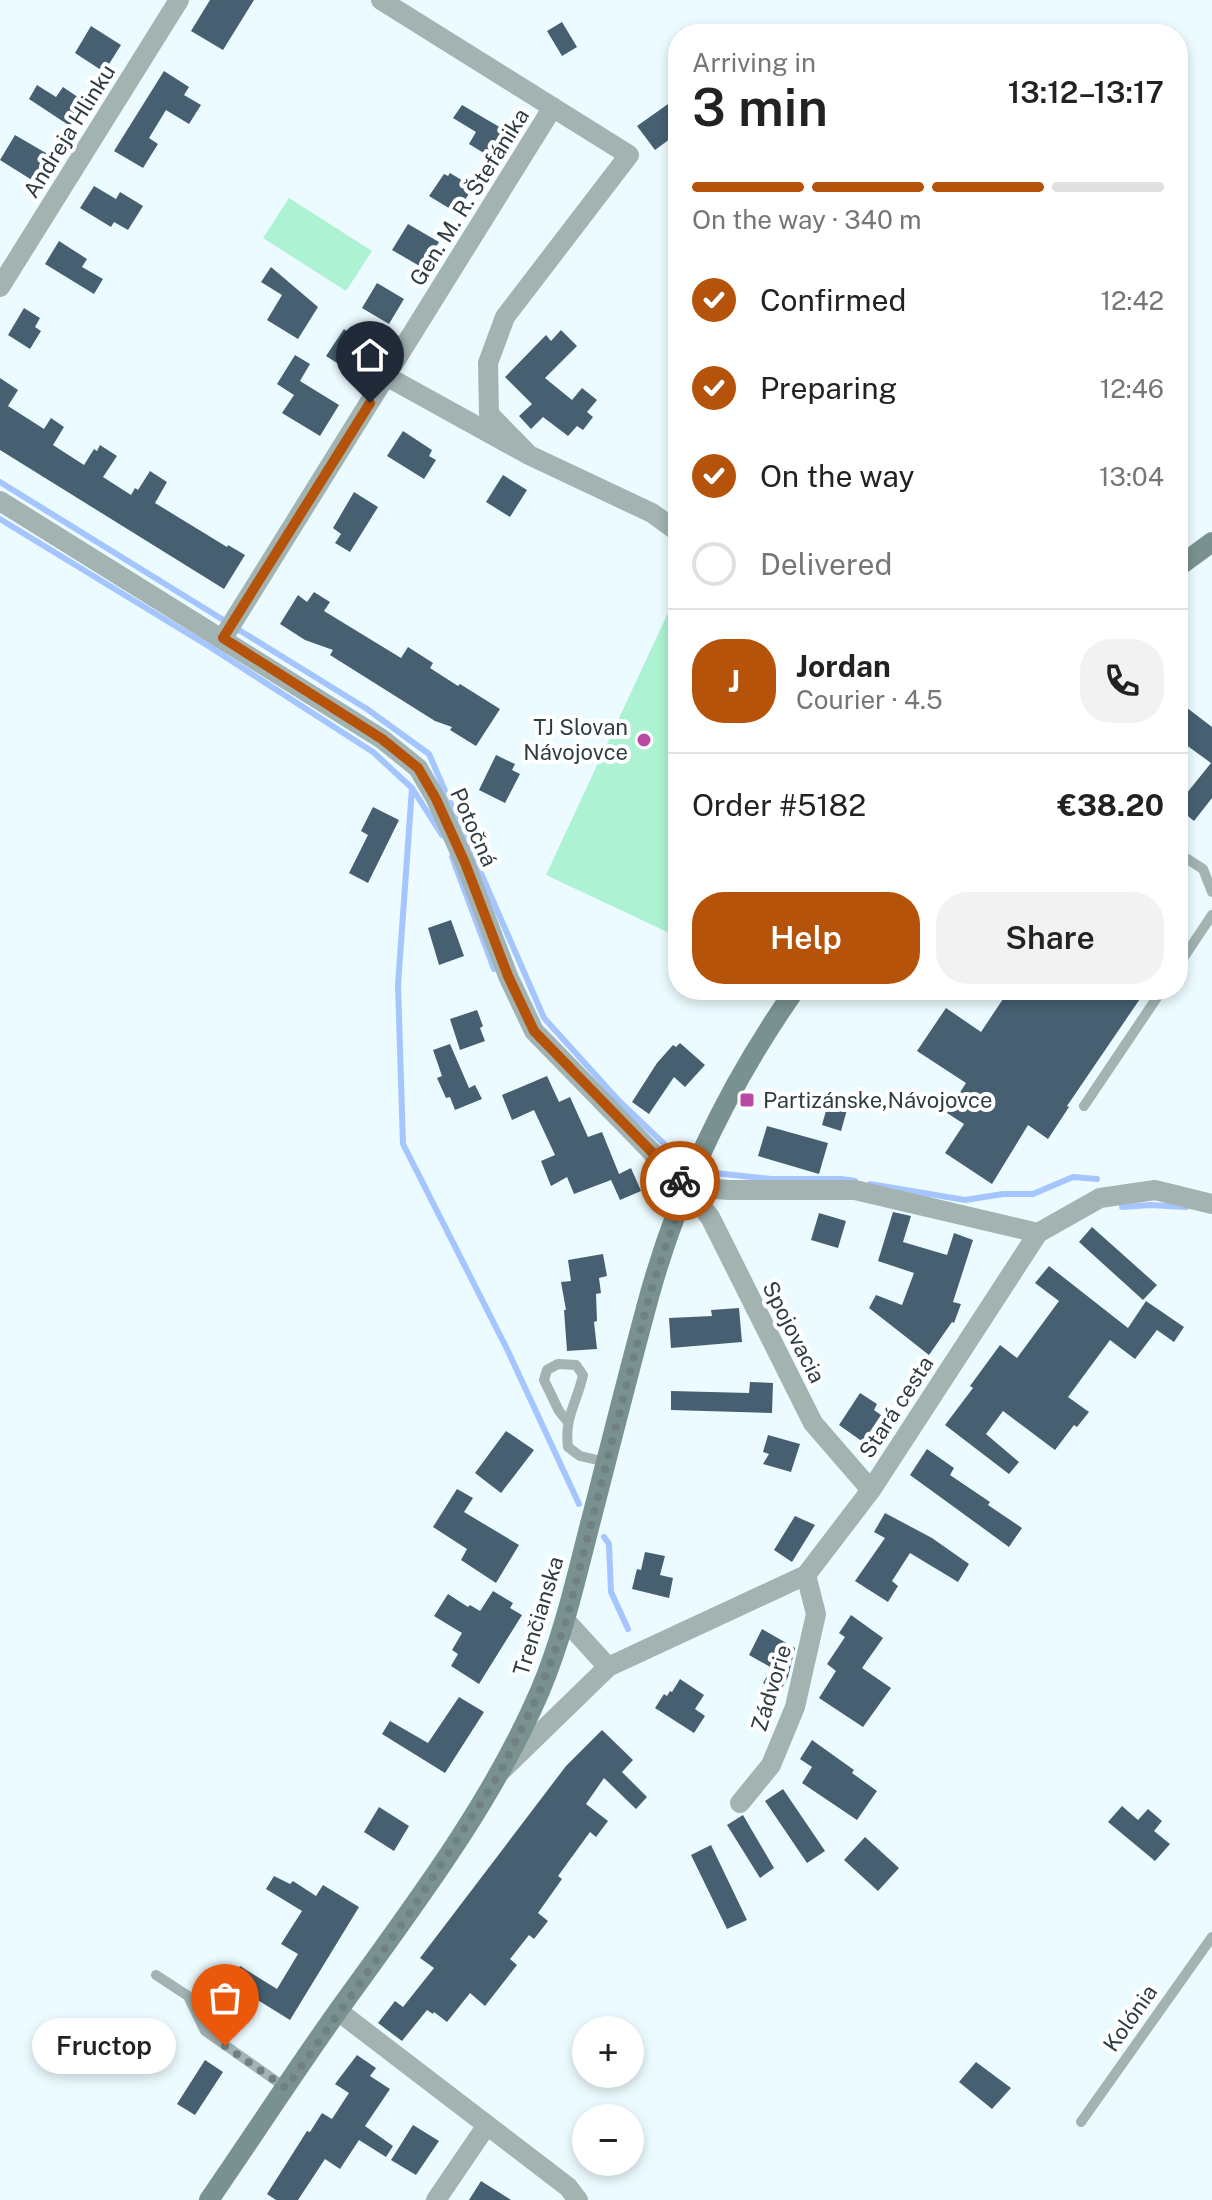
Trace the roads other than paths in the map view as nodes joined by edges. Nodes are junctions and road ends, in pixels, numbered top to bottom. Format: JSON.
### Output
{"nodes":[{"id":1,"x":179,"y":0,"type":"edge"},
{"id":2,"x":381,"y":0,"type":"edge"},
{"id":3,"x":553,"y":107,"type":"junction"},
{"id":4,"x":0,"y":287,"type":"edge"},
{"id":5,"x":386,"y":376,"type":"junction"},
{"id":6,"x":529,"y":455,"type":"junction"},
{"id":7,"x":0,"y":501,"type":"edge"},
{"id":8,"x":668,"y":525,"type":"edge"},
{"id":9,"x":1212,"y":542,"type":"edge"},
{"id":10,"x":1188,"y":560,"type":"edge"},
{"id":11,"x":223,"y":638,"type":"junction"},
{"id":12,"x":1188,"y":859,"type":"edge"},
{"id":13,"x":1212,"y":892,"type":"edge"},
{"id":14,"x":1212,"y":915,"type":"edge"},
{"id":15,"x":1188,"y":951,"type":"edge"},
{"id":16,"x":789,"y":1000,"type":"edge"},
{"id":17,"x":1155,"y":1000,"type":"edge"},
{"id":18,"x":1084,"y":1106,"type":"dead end"},
{"id":19,"x":686,"y":1187,"type":"junction"},
{"id":20,"x":1212,"y":1204,"type":"edge"},
{"id":21,"x":1038,"y":1233,"type":"junction"},
{"id":22,"x":567,"y":1421,"type":"junction"},
{"id":23,"x":606,"y":1462,"type":"junction"},
{"id":24,"x":871,"y":1490,"type":"junction"},
{"id":25,"x":806,"y":1575,"type":"junction"},
{"id":26,"x":566,"y":1621,"type":"junction"},
{"id":27,"x":608,"y":1667,"type":"junction"},
{"id":28,"x":500,"y":1773,"type":"junction"},
{"id":29,"x":740,"y":1803,"type":"dead end"},
{"id":30,"x":1212,"y":1937,"type":"edge"},
{"id":31,"x":156,"y":1975,"type":"dead end"},
{"id":32,"x":338,"y":2011,"type":"junction"},
{"id":33,"x":286,"y":2088,"type":"junction"},
{"id":34,"x":1081,"y":2122,"type":"dead end"},
{"id":35,"x":487,"y":2125,"type":"junction"},
{"id":36,"x":209,"y":2200,"type":"edge"},
{"id":37,"x":436,"y":2200,"type":"edge"},
{"id":38,"x":578,"y":2200,"type":"edge"}],
"edges":[{"from":1,"to":4,"type":"street","name":"Andreja Hlinku"},
{"from":2,"to":3,"type":"street"},
{"from":3,"to":5,"type":"street","name":"Gen. M. R. Štefánika"},
{"from":3,"to":6,"type":"street"},
{"from":5,"to":6,"type":"street"},
{"from":5,"to":11,"type":"street","name":"Gen. M. R. Štefánika"},
{"from":6,"to":8,"type":"street"},
{"from":7,"to":11,"type":"street","name":"Potočná"},
{"from":9,"to":10,"type":"main road"},
{"from":11,"to":19,"type":"street","name":"Potočná"},
{"from":12,"to":13,"type":"lane"},
{"from":14,"to":15,"type":"lane"},
{"from":16,"to":19,"type":"main road","name":"Trenčianska"},
{"from":17,"to":18,"type":"lane"},
{"from":19,"to":21,"type":"street"},
{"from":19,"to":23,"type":"main road","name":"Trenčianska"},
{"from":19,"to":24,"type":"street","name":"Spojovacia"},
{"from":20,"to":21,"type":"street","name":"Stará cesta"},
{"from":21,"to":24,"type":"street","name":"Stará cesta"},
{"from":22,"to":22,"type":"lane"},
{"from":22,"to":23,"type":"lane"},
{"from":23,"to":26,"type":"main road","name":"Trenčianska"},
{"from":24,"to":25,"type":"street","name":"Stará cesta"},
{"from":25,"to":27,"type":"street","name":"Stará cesta"},
{"from":25,"to":29,"type":"street","name":"Zádvorie"},
{"from":26,"to":27,"type":"street"},
{"from":26,"to":28,"type":"main road","name":"Trenčianska"},
{"from":27,"to":28,"type":"street","name":"Stará cesta"},
{"from":28,"to":32,"type":"main road","name":"Trenčianska"},
{"from":30,"to":34,"type":"lane","name":"Kolónia"},
{"from":31,"to":33,"type":"lane"},
{"from":32,"to":33,"type":"main road","name":"Trenčianska"},
{"from":32,"to":35,"type":"street"},
{"from":33,"to":36,"type":"main road","name":"Trenčianska"},
{"from":35,"to":37,"type":"street"},
{"from":35,"to":38,"type":"street"}]}
